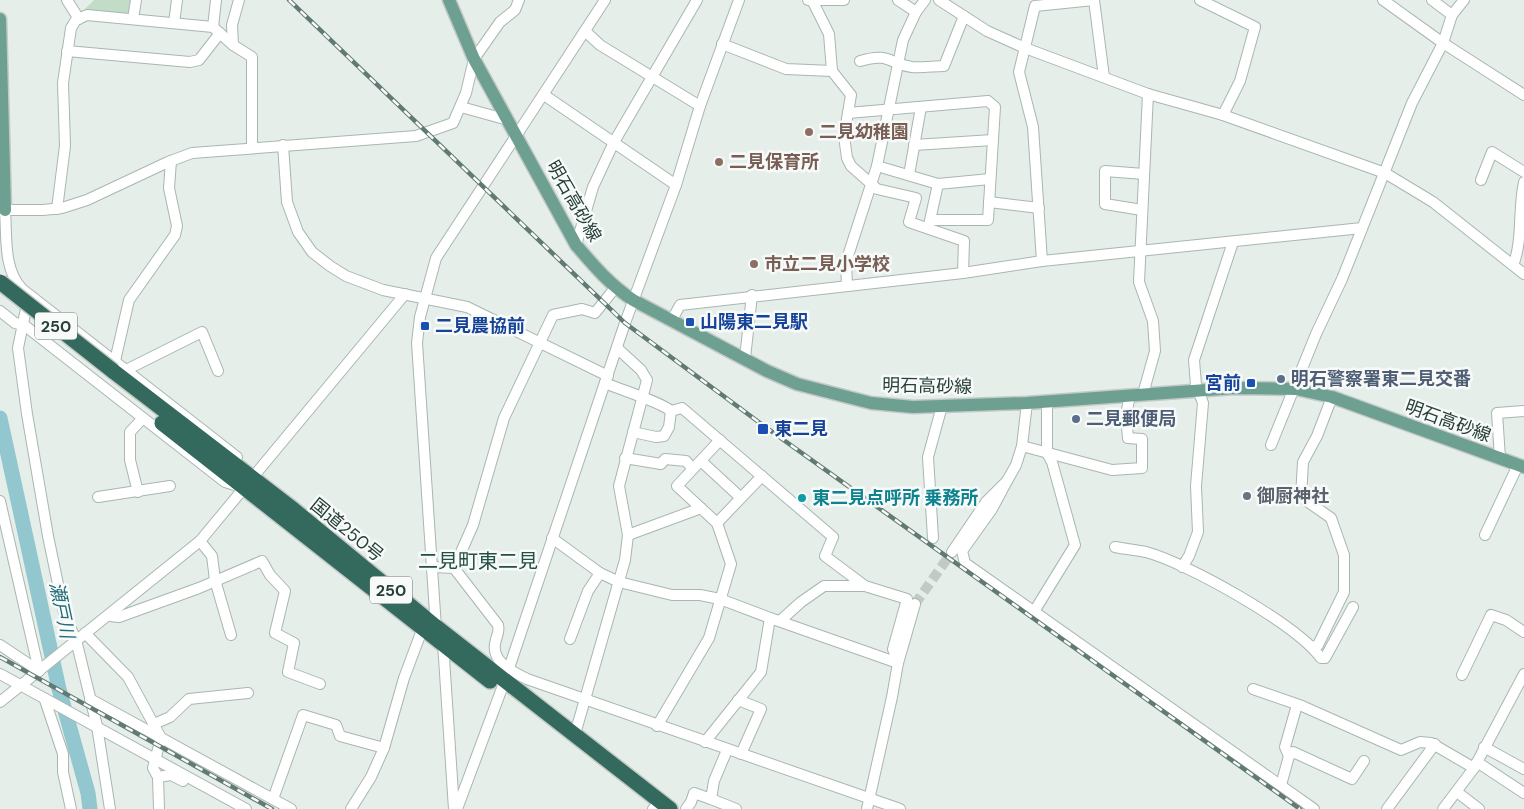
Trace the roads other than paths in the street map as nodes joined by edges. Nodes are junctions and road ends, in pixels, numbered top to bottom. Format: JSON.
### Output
{"nodes":[{"id":1,"x":67,"y":0,"type":"edge"},
{"id":2,"x":136,"y":0,"type":"edge"},
{"id":3,"x":177,"y":0,"type":"edge"},
{"id":4,"x":216,"y":0,"type":"edge"},
{"id":5,"x":239,"y":0,"type":"edge"},
{"id":6,"x":450,"y":0,"type":"edge"},
{"id":7,"x":519,"y":0,"type":"edge"},
{"id":8,"x":605,"y":0,"type":"edge"},
{"id":9,"x":697,"y":0,"type":"edge"},
{"id":10,"x":738,"y":0,"type":"edge"},
{"id":11,"x":844,"y":0,"type":"edge"},
{"id":12,"x":898,"y":0,"type":"edge"},
{"id":13,"x":925,"y":0,"type":"edge"},
{"id":14,"x":939,"y":0,"type":"edge"},
{"id":15,"x":1094,"y":0,"type":"edge"},
{"id":16,"x":1200,"y":0,"type":"edge"},
{"id":17,"x":1383,"y":0,"type":"edge"},
{"id":18,"x":1432,"y":0,"type":"edge"},
{"id":19,"x":1464,"y":0,"type":"edge"},
{"id":20,"x":811,"y":1,"type":"edge"},
{"id":21,"x":916,"y":12,"type":"junction"},
{"id":22,"x":1452,"y":15,"type":"junction"},
{"id":23,"x":964,"y":16,"type":"junction"},
{"id":24,"x":0,"y":18,"type":"edge"},
{"id":25,"x":79,"y":18,"type":"junction"},
{"id":26,"x":133,"y":19,"type":"junction"},
{"id":27,"x":174,"y":23,"type":"junction"},
{"id":28,"x":217,"y":30,"type":"junction"},
{"id":29,"x":585,"y":31,"type":"junction"},
{"id":30,"x":1443,"y":43,"type":"junction"},
{"id":31,"x":722,"y":44,"type":"junction"},
{"id":32,"x":233,"y":46,"type":"junction"},
{"id":33,"x":1025,"y":48,"type":"junction"},
{"id":34,"x":67,"y":51,"type":"junction"},
{"id":35,"x":474,"y":59,"type":"junction"},
{"id":36,"x":860,"y":61,"type":"dead end"},
{"id":37,"x":898,"y":62,"type":"junction"},
{"id":38,"x":832,"y":71,"type":"junction"},
{"id":39,"x":1104,"y":77,"type":"junction"},
{"id":40,"x":653,"y":79,"type":"junction"},
{"id":41,"x":1148,"y":94,"type":"junction"},
{"id":42,"x":544,"y":95,"type":"junction"},
{"id":43,"x":1524,"y":95,"type":"edge"},
{"id":44,"x":700,"y":106,"type":"junction"},
{"id":45,"x":461,"y":107,"type":"junction"},
{"id":46,"x":921,"y":107,"type":"junction"},
{"id":47,"x":888,"y":110,"type":"junction"},
{"id":48,"x":848,"y":113,"type":"junction"},
{"id":49,"x":1223,"y":115,"type":"junction"},
{"id":50,"x":508,"y":120,"type":"junction"},
{"id":51,"x":518,"y":136,"type":"junction"},
{"id":52,"x":993,"y":140,"type":"junction"},
{"id":53,"x":614,"y":142,"type":"junction"},
{"id":54,"x":283,"y":145,"type":"junction"},
{"id":55,"x":914,"y":145,"type":"junction"},
{"id":56,"x":252,"y":147,"type":"junction"},
{"id":57,"x":171,"y":161,"type":"junction"},
{"id":58,"x":877,"y":166,"type":"junction"},
{"id":59,"x":1524,"y":172,"type":"edge"},
{"id":60,"x":1385,"y":173,"type":"junction"},
{"id":61,"x":1144,"y":174,"type":"junction"},
{"id":62,"x":909,"y":175,"type":"junction"},
{"id":63,"x":990,"y":179,"type":"junction"},
{"id":64,"x":1481,"y":180,"type":"dead end"},
{"id":65,"x":1524,"y":182,"type":"edge"},
{"id":66,"x":872,"y":183,"type":"junction"},
{"id":67,"x":938,"y":184,"type":"junction"},
{"id":68,"x":676,"y":185,"type":"junction"},
{"id":69,"x":989,"y":202,"type":"junction"},
{"id":70,"x":1039,"y":208,"type":"junction"},
{"id":71,"x":57,"y":209,"type":"junction"},
{"id":72,"x":2,"y":210,"type":"edge"},
{"id":73,"x":1142,"y":210,"type":"junction"},
{"id":74,"x":930,"y":224,"type":"junction"},
{"id":75,"x":1362,"y":228,"type":"junction"},
{"id":76,"x":1521,"y":228,"type":"edge"},
{"id":77,"x":1233,"y":242,"type":"junction"},
{"id":78,"x":576,"y":245,"type":"junction"},
{"id":79,"x":1140,"y":251,"type":"junction"},
{"id":80,"x":1042,"y":261,"type":"junction"},
{"id":81,"x":1513,"y":265,"type":"junction"},
{"id":82,"x":963,"y":273,"type":"junction"},
{"id":83,"x":1524,"y":274,"type":"edge"},
{"id":84,"x":0,"y":282,"type":"edge"},
{"id":85,"x":847,"y":286,"type":"junction"},
{"id":86,"x":615,"y":288,"type":"junction"},
{"id":87,"x":405,"y":294,"type":"junction"},
{"id":88,"x":0,"y":295,"type":"edge"},
{"id":89,"x":29,"y":295,"type":"junction"},
{"id":90,"x":752,"y":295,"type":"junction"},
{"id":91,"x":425,"y":298,"type":"junction"},
{"id":92,"x":633,"y":300,"type":"junction"},
{"id":93,"x":0,"y":311,"type":"edge"},
{"id":94,"x":672,"y":320,"type":"junction"},
{"id":95,"x":20,"y":324,"type":"junction"},
{"id":96,"x":542,"y":343,"type":"junction"},
{"id":97,"x":617,"y":348,"type":"junction"},
{"id":98,"x":745,"y":358,"type":"junction"},
{"id":99,"x":115,"y":371,"type":"junction"},
{"id":100,"x":218,"y":372,"type":"dead end"},
{"id":101,"x":607,"y":379,"type":"junction"},
{"id":102,"x":1296,"y":389,"type":"junction"},
{"id":103,"x":1198,"y":390,"type":"junction"},
{"id":104,"x":1144,"y":394,"type":"junction"},
{"id":105,"x":1130,"y":395,"type":"junction"},
{"id":106,"x":1332,"y":397,"type":"junction"},
{"id":107,"x":643,"y":399,"type":"junction"},
{"id":108,"x":1047,"y":401,"type":"junction"},
{"id":109,"x":1026,"y":403,"type":"junction"},
{"id":110,"x":942,"y":406,"type":"junction"},
{"id":111,"x":671,"y":411,"type":"junction"},
{"id":112,"x":1524,"y":411,"type":"edge"},
{"id":113,"x":143,"y":418,"type":"junction"},
{"id":114,"x":633,"y":432,"type":"junction"},
{"id":115,"x":720,"y":440,"type":"junction"},
{"id":116,"x":1271,"y":445,"type":"dead end"},
{"id":117,"x":1022,"y":446,"type":"junction"},
{"id":118,"x":1047,"y":453,"type":"junction"},
{"id":119,"x":625,"y":458,"type":"junction"},
{"id":120,"x":1500,"y":458,"type":"junction"},
{"id":121,"x":701,"y":461,"type":"junction"},
{"id":122,"x":1521,"y":466,"type":"edge"},
{"id":123,"x":693,"y":469,"type":"junction"},
{"id":124,"x":762,"y":476,"type":"junction"},
{"id":125,"x":1006,"y":481,"type":"junction"},
{"id":126,"x":248,"y":483,"type":"junction"},
{"id":127,"x":170,"y":486,"type":"dead end"},
{"id":128,"x":138,"y":492,"type":"junction"},
{"id":129,"x":98,"y":497,"type":"dead end"},
{"id":130,"x":740,"y":497,"type":"junction"},
{"id":131,"x":0,"y":501,"type":"edge"},
{"id":132,"x":701,"y":508,"type":"junction"},
{"id":133,"x":717,"y":523,"type":"junction"},
{"id":134,"x":3,"y":530,"type":"edge"},
{"id":135,"x":628,"y":535,"type":"junction"},
{"id":136,"x":1485,"y":536,"type":"dead end"},
{"id":137,"x":552,"y":538,"type":"junction"},
{"id":138,"x":933,"y":538,"type":"dead end"},
{"id":139,"x":200,"y":541,"type":"junction"},
{"id":140,"x":1116,"y":547,"type":"dead end"},
{"id":141,"x":952,"y":552,"type":"tunnel mouth"},
{"id":142,"x":433,"y":567,"type":"junction"},
{"id":143,"x":1182,"y":567,"type":"junction"},
{"id":144,"x":454,"y":568,"type":"junction"},
{"id":145,"x":600,"y":573,"type":"junction"},
{"id":146,"x":214,"y":580,"type":"junction"},
{"id":147,"x":619,"y":582,"type":"junction"},
{"id":148,"x":865,"y":586,"type":"junction"},
{"id":149,"x":720,"y":600,"type":"junction"},
{"id":150,"x":915,"y":604,"type":"tunnel mouth"},
{"id":151,"x":1353,"y":607,"type":"dead end"},
{"id":152,"x":1035,"y":610,"type":"junction"},
{"id":153,"x":110,"y":616,"type":"junction"},
{"id":154,"x":775,"y":620,"type":"junction"},
{"id":155,"x":429,"y":628,"type":"junction"},
{"id":156,"x":1524,"y":632,"type":"edge"},
{"id":157,"x":85,"y":633,"type":"junction"},
{"id":158,"x":231,"y":635,"type":"dead end"},
{"id":159,"x":570,"y":639,"type":"dead end"},
{"id":160,"x":76,"y":640,"type":"junction"},
{"id":161,"x":0,"y":645,"type":"edge"},
{"id":162,"x":444,"y":646,"type":"junction"},
{"id":163,"x":1313,"y":648,"type":"junction"},
{"id":164,"x":898,"y":662,"type":"junction"},
{"id":165,"x":39,"y":671,"type":"junction"},
{"id":166,"x":0,"y":674,"type":"edge"},
{"id":167,"x":1524,"y":674,"type":"edge"},
{"id":168,"x":1462,"y":675,"type":"dead end"},
{"id":169,"x":505,"y":679,"type":"junction"},
{"id":170,"x":320,"y":684,"type":"dead end"},
{"id":171,"x":20,"y":686,"type":"junction"},
{"id":172,"x":1253,"y":689,"type":"dead end"},
{"id":173,"x":248,"y":693,"type":"dead end"},
{"id":174,"x":90,"y":699,"type":"junction"},
{"id":175,"x":46,"y":700,"type":"junction"},
{"id":176,"x":584,"y":700,"type":"junction"},
{"id":177,"x":738,"y":700,"type":"junction"},
{"id":178,"x":0,"y":702,"type":"edge"},
{"id":179,"x":1297,"y":705,"type":"junction"},
{"id":180,"x":154,"y":724,"type":"junction"},
{"id":181,"x":97,"y":726,"type":"junction"},
{"id":182,"x":657,"y":726,"type":"junction"},
{"id":183,"x":574,"y":734,"type":"junction"},
{"id":184,"x":161,"y":738,"type":"junction"},
{"id":185,"x":705,"y":742,"type":"junction"},
{"id":186,"x":1435,"y":744,"type":"junction"},
{"id":187,"x":1484,"y":747,"type":"junction"},
{"id":188,"x":384,"y":748,"type":"junction"},
{"id":189,"x":727,"y":750,"type":"junction"},
{"id":190,"x":741,"y":754,"type":"junction"},
{"id":191,"x":1289,"y":756,"type":"junction"},
{"id":192,"x":154,"y":758,"type":"junction"},
{"id":193,"x":1364,"y":761,"type":"dead end"},
{"id":194,"x":1475,"y":765,"type":"junction"},
{"id":195,"x":1524,"y":769,"type":"edge"},
{"id":196,"x":158,"y":777,"type":"junction"},
{"id":197,"x":1281,"y":785,"type":"junction"},
{"id":198,"x":200,"y":790,"type":"dead end"},
{"id":199,"x":1457,"y":792,"type":"junction"},
{"id":200,"x":1524,"y":793,"type":"edge"},
{"id":201,"x":273,"y":799,"type":"junction"},
{"id":202,"x":711,"y":799,"type":"junction"},
{"id":203,"x":869,"y":804,"type":"edge"},
{"id":204,"x":70,"y":809,"type":"edge"},
{"id":205,"x":110,"y":809,"type":"edge"},
{"id":206,"x":159,"y":809,"type":"edge"},
{"id":207,"x":246,"y":809,"type":"edge"},
{"id":208,"x":291,"y":809,"type":"edge"},
{"id":209,"x":351,"y":809,"type":"edge"},
{"id":210,"x":455,"y":809,"type":"edge"},
{"id":211,"x":654,"y":809,"type":"edge"},
{"id":212,"x":670,"y":809,"type":"edge"},
{"id":213,"x":686,"y":809,"type":"edge"},
{"id":214,"x":736,"y":809,"type":"edge"},
{"id":215,"x":900,"y":809,"type":"edge"},
{"id":216,"x":1314,"y":809,"type":"edge"},
{"id":217,"x":1386,"y":809,"type":"edge"},
{"id":218,"x":1442,"y":809,"type":"edge"},
{"id":219,"x":1479,"y":809,"type":"edge"}],
"edges":[{"from":1,"to":25,"type":"street"},
{"from":2,"to":26,"type":"street"},
{"from":3,"to":27,"type":"street"},
{"from":4,"to":28,"type":"street"},
{"from":5,"to":32,"type":"street"},
{"from":6,"to":35,"type":"main road","name":"明石高砂線"},
{"from":7,"to":35,"type":"street"},
{"from":8,"to":29,"type":"street"},
{"from":9,"to":40,"type":"street"},
{"from":10,"to":31,"type":"street"},
{"from":11,"to":20,"type":"street"},
{"from":12,"to":21,"type":"street"},
{"from":13,"to":21,"type":"street"},
{"from":14,"to":23,"type":"street"},
{"from":15,"to":33,"type":"street"},
{"from":15,"to":39,"type":"street"},
{"from":16,"to":49,"type":"street"},
{"from":17,"to":30,"type":"street"},
{"from":18,"to":22,"type":"street"},
{"from":19,"to":22,"type":"street"},
{"from":20,"to":38,"type":"street"},
{"from":21,"to":37,"type":"street"},
{"from":22,"to":30,"type":"street"},
{"from":23,"to":33,"type":"street"},
{"from":23,"to":37,"type":"street"},
{"from":24,"to":72,"type":"main road"},
{"from":25,"to":26,"type":"street"},
{"from":25,"to":34,"type":"street"},
{"from":26,"to":27,"type":"street"},
{"from":27,"to":28,"type":"street"},
{"from":28,"to":32,"type":"street"},
{"from":28,"to":34,"type":"street"},
{"from":29,"to":40,"type":"street"},
{"from":29,"to":42,"type":"street"},
{"from":30,"to":43,"type":"street"},
{"from":30,"to":60,"type":"street"},
{"from":31,"to":38,"type":"street"},
{"from":31,"to":44,"type":"street"},
{"from":32,"to":56,"type":"street"},
{"from":33,"to":39,"type":"street"},
{"from":33,"to":70,"type":"street"},
{"from":34,"to":71,"type":"street"},
{"from":35,"to":45,"type":"street"},
{"from":35,"to":50,"type":"main road","name":"明石高砂線"},
{"from":36,"to":37,"type":"street"},
{"from":37,"to":47,"type":"street"},
{"from":38,"to":48,"type":"street"},
{"from":39,"to":41,"type":"street"},
{"from":40,"to":44,"type":"street"},
{"from":40,"to":53,"type":"street"},
{"from":41,"to":49,"type":"street"},
{"from":41,"to":61,"type":"street"},
{"from":42,"to":51,"type":"street"},
{"from":42,"to":53,"type":"street"},
{"from":44,"to":68,"type":"street"},
{"from":45,"to":50,"type":"street"},
{"from":45,"to":54,"type":"street"},
{"from":46,"to":47,"type":"street"},
{"from":46,"to":52,"type":"street"},
{"from":46,"to":55,"type":"street"},
{"from":47,"to":48,"type":"street"},
{"from":47,"to":58,"type":"street"},
{"from":48,"to":66,"type":"street"},
{"from":49,"to":60,"type":"street"},
{"from":50,"to":51,"type":"main road","name":"明石高砂線"},
{"from":51,"to":78,"type":"main road","name":"明石高砂線"},
{"from":51,"to":91,"type":"street"},
{"from":52,"to":55,"type":"street"},
{"from":52,"to":63,"type":"street"},
{"from":53,"to":68,"type":"street"},
{"from":53,"to":78,"type":"street"},
{"from":54,"to":56,"type":"street"},
{"from":54,"to":87,"type":"street"},
{"from":55,"to":62,"type":"street"},
{"from":56,"to":57,"type":"street"},
{"from":57,"to":71,"type":"street"},
{"from":57,"to":99,"type":"street"},
{"from":58,"to":62,"type":"street"},
{"from":58,"to":66,"type":"street"},
{"from":59,"to":64,"type":"street"},
{"from":60,"to":75,"type":"street"},
{"from":60,"to":81,"type":"street"},
{"from":61,"to":73,"type":"street"},
{"from":61,"to":73,"type":"street"},
{"from":62,"to":67,"type":"street"},
{"from":63,"to":67,"type":"street"},
{"from":63,"to":69,"type":"street"},
{"from":65,"to":76,"type":"street"},
{"from":66,"to":74,"type":"street"},
{"from":66,"to":85,"type":"street"},
{"from":67,"to":74,"type":"street"},
{"from":68,"to":92,"type":"street"},
{"from":69,"to":70,"type":"street"},
{"from":69,"to":74,"type":"street"},
{"from":70,"to":80,"type":"street"},
{"from":71,"to":72,"type":"street"},
{"from":72,"to":89,"type":"street"},
{"from":73,"to":79,"type":"street"},
{"from":74,"to":82,"type":"street"},
{"from":75,"to":77,"type":"street"},
{"from":75,"to":102,"type":"street"},
{"from":76,"to":81,"type":"street"},
{"from":77,"to":79,"type":"street"},
{"from":77,"to":103,"type":"street"},
{"from":78,"to":86,"type":"main road","name":"明石高砂線"},
{"from":79,"to":80,"type":"street"},
{"from":79,"to":104,"type":"street"},
{"from":80,"to":82,"type":"street"},
{"from":81,"to":83,"type":"street"},
{"from":82,"to":85,"type":"street"},
{"from":84,"to":99,"type":"highway","name":"国道250号","number":"250","bridge":true},
{"from":85,"to":90,"type":"street"},
{"from":86,"to":92,"type":"main road","name":"明石高砂線"},
{"from":86,"to":96,"type":"street"},
{"from":87,"to":91,"type":"street"},
{"from":87,"to":126,"type":"street"},
{"from":88,"to":99,"type":"highway","name":"国道250号","number":"250"},
{"from":89,"to":95,"type":"street"},
{"from":89,"to":99,"type":"street"},
{"from":90,"to":94,"type":"street"},
{"from":90,"to":98,"type":"street"},
{"from":91,"to":96,"type":"street"},
{"from":91,"to":142,"type":"street"},
{"from":92,"to":94,"type":"main road","name":"明石高砂線"},
{"from":92,"to":97,"type":"street"},
{"from":93,"to":95,"type":"street"},
{"from":94,"to":98,"type":"main road","name":"明石高砂線"},
{"from":95,"to":113,"type":"street"},
{"from":95,"to":160,"type":"street"},
{"from":96,"to":101,"type":"street"},
{"from":96,"to":144,"type":"street"},
{"from":97,"to":101,"type":"street"},
{"from":97,"to":107,"type":"street"},
{"from":98,"to":110,"type":"main road","name":"明石高砂線"},
{"from":99,"to":100,"type":"street"},
{"from":99,"to":126,"type":"highway","name":"国道250号","number":"250"},
{"from":101,"to":107,"type":"street"},
{"from":101,"to":137,"type":"street"},
{"from":102,"to":103,"type":"main road","name":"明石高砂線"},
{"from":102,"to":106,"type":"main road","name":"明石高砂線"},
{"from":102,"to":116,"type":"street"},
{"from":103,"to":104,"type":"main road","name":"明石高砂線"},
{"from":103,"to":143,"type":"street"},
{"from":104,"to":105,"type":"main road","name":"明石高砂線"},
{"from":105,"to":108,"type":"main road","name":"明石高砂線"},
{"from":105,"to":118,"type":"street"},
{"from":106,"to":120,"type":"main road","name":"明石高砂線"},
{"from":106,"to":163,"type":"street"},
{"from":107,"to":111,"type":"street"},
{"from":107,"to":114,"type":"street"},
{"from":108,"to":109,"type":"main road","name":"明石高砂線"},
{"from":108,"to":118,"type":"street"},
{"from":109,"to":110,"type":"main road","name":"明石高砂線"},
{"from":109,"to":117,"type":"street"},
{"from":110,"to":138,"type":"street"},
{"from":111,"to":114,"type":"street"},
{"from":111,"to":115,"type":"street"},
{"from":112,"to":120,"type":"street"},
{"from":113,"to":126,"type":"street"},
{"from":113,"to":128,"type":"street"},
{"from":114,"to":119,"type":"street"},
{"from":115,"to":121,"type":"street"},
{"from":115,"to":124,"type":"street"},
{"from":117,"to":118,"type":"street"},
{"from":117,"to":125,"type":"street"},
{"from":118,"to":152,"type":"street"},
{"from":119,"to":123,"type":"street"},
{"from":119,"to":135,"type":"street"},
{"from":120,"to":122,"type":"main road","name":"明石高砂線"},
{"from":121,"to":123,"type":"street"},
{"from":121,"to":130,"type":"street"},
{"from":122,"to":136,"type":"street"},
{"from":123,"to":132,"type":"street"},
{"from":124,"to":130,"type":"street"},
{"from":124,"to":148,"type":"street"},
{"from":125,"to":141,"type":"street"},
{"from":125,"to":152,"type":"street"},
{"from":126,"to":139,"type":"street"},
{"from":126,"to":155,"type":"highway","name":"国道250号","number":"250"},
{"from":127,"to":128,"type":"street"},
{"from":128,"to":129,"type":"street"},
{"from":130,"to":133,"type":"street"},
{"from":131,"to":134,"type":"street"},
{"from":132,"to":133,"type":"street"},
{"from":132,"to":135,"type":"street"},
{"from":133,"to":149,"type":"street"},
{"from":134,"to":165,"type":"street"},
{"from":135,"to":147,"type":"street"},
{"from":137,"to":145,"type":"street"},
{"from":137,"to":169,"type":"street"},
{"from":139,"to":146,"type":"street"},
{"from":139,"to":153,"type":"street"},
{"from":140,"to":143,"type":"street"},
{"from":142,"to":144,"type":"street"},
{"from":142,"to":155,"type":"street"},
{"from":143,"to":163,"type":"street"},
{"from":144,"to":169,"type":"street"},
{"from":145,"to":147,"type":"street"},
{"from":145,"to":159,"type":"street"},
{"from":146,"to":153,"type":"street"},
{"from":146,"to":158,"type":"street"},
{"from":146,"to":170,"type":"street"},
{"from":147,"to":149,"type":"street"},
{"from":147,"to":176,"type":"street"},
{"from":148,"to":154,"type":"street"},
{"from":148,"to":164,"type":"street"},
{"from":149,"to":154,"type":"street"},
{"from":149,"to":182,"type":"street"},
{"from":150,"to":164,"type":"street"},
{"from":151,"to":163,"type":"street"},
{"from":152,"to":197,"type":"street"},
{"from":153,"to":157,"type":"street"},
{"from":154,"to":164,"type":"street"},
{"from":154,"to":177,"type":"street"},
{"from":155,"to":162,"type":"highway","name":"国道250号","number":"250"},
{"from":155,"to":169,"type":"highway","name":"国道250号","number":"250"},
{"from":155,"to":188,"type":"street"},
{"from":156,"to":168,"type":"street"},
{"from":157,"to":160,"type":"street"},
{"from":157,"to":180,"type":"street"},
{"from":160,"to":165,"type":"street"},
{"from":160,"to":174,"type":"street"},
{"from":161,"to":165,"type":"street"},
{"from":162,"to":169,"type":"highway","name":"国道250号","number":"250"},
{"from":162,"to":210,"type":"street"},
{"from":164,"to":203,"type":"street"},
{"from":165,"to":171,"type":"street"},
{"from":166,"to":171,"type":"street"},
{"from":167,"to":187,"type":"street"},
{"from":169,"to":176,"type":"street"},
{"from":169,"to":183,"type":"highway","name":"国道250号","number":"250"},
{"from":169,"to":210,"type":"street"},
{"from":169,"to":211,"type":"highway","name":"国道250号","number":"250"},
{"from":171,"to":175,"type":"street"},
{"from":171,"to":178,"type":"street"},
{"from":172,"to":179,"type":"street"},
{"from":173,"to":180,"type":"street"},
{"from":174,"to":181,"type":"street"},
{"from":174,"to":184,"type":"street"},
{"from":175,"to":181,"type":"street"},
{"from":175,"to":204,"type":"street"},
{"from":176,"to":182,"type":"street"},
{"from":176,"to":183,"type":"street"},
{"from":177,"to":185,"type":"street"},
{"from":177,"to":190,"type":"street"},
{"from":179,"to":186,"type":"street"},
{"from":179,"to":191,"type":"street"},
{"from":180,"to":184,"type":"street"},
{"from":181,"to":192,"type":"street"},
{"from":181,"to":205,"type":"street"},
{"from":182,"to":185,"type":"street"},
{"from":183,"to":212,"type":"highway","name":"国道250号","number":"250"},
{"from":184,"to":192,"type":"street"},
{"from":184,"to":201,"type":"street"},
{"from":185,"to":189,"type":"street"},
{"from":186,"to":194,"type":"street"},
{"from":186,"to":217,"type":"street"},
{"from":187,"to":194,"type":"street"},
{"from":187,"to":195,"type":"street"},
{"from":188,"to":201,"type":"street"},
{"from":188,"to":209,"type":"street"},
{"from":189,"to":190,"type":"street"},
{"from":189,"to":202,"type":"street"},
{"from":190,"to":203,"type":"street"},
{"from":191,"to":193,"type":"street"},
{"from":191,"to":197,"type":"street"},
{"from":192,"to":196,"type":"street"},
{"from":192,"to":207,"type":"street"},
{"from":194,"to":199,"type":"street"},
{"from":194,"to":200,"type":"street"},
{"from":196,"to":198,"type":"street"},
{"from":196,"to":206,"type":"street"},
{"from":197,"to":216,"type":"street"},
{"from":199,"to":218,"type":"street"},
{"from":199,"to":219,"type":"street"},
{"from":201,"to":208,"type":"street"},
{"from":202,"to":213,"type":"street"},
{"from":202,"to":214,"type":"street"},
{"from":203,"to":215,"type":"street"}]}
